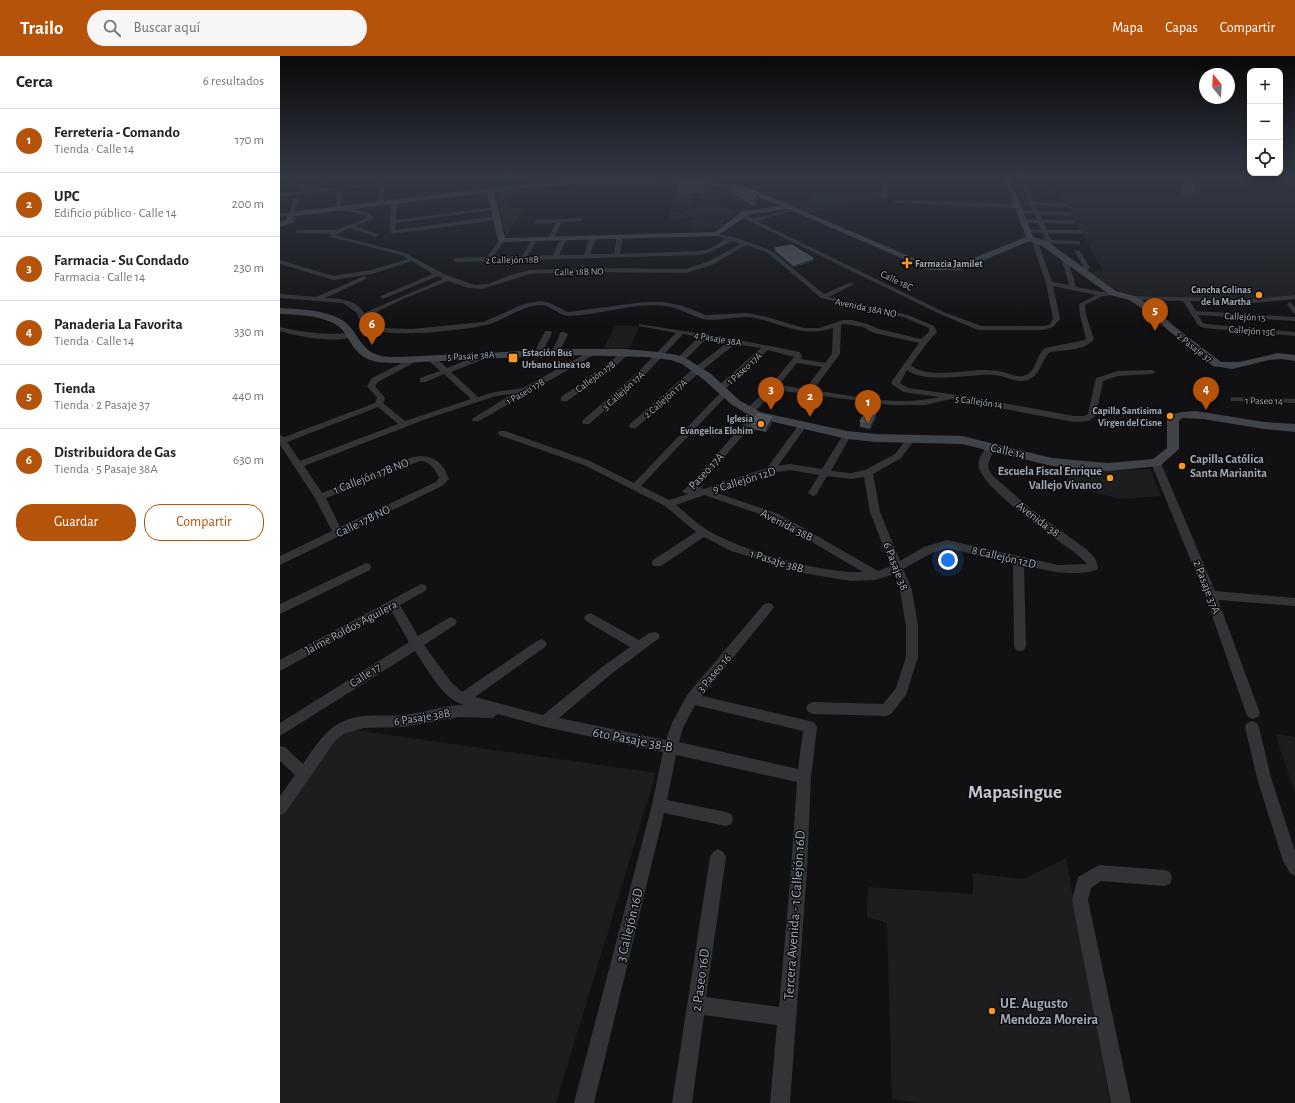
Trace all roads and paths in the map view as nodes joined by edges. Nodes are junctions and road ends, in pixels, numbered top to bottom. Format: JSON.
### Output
{"nodes":[{"id":1,"x":351,"y":227,"type":"joint"},
{"id":2,"x":393,"y":227,"type":"edge"},
{"id":3,"x":440,"y":227,"type":"edge"},
{"id":4,"x":500,"y":227,"type":"edge"},
{"id":5,"x":557,"y":227,"type":"edge"},
{"id":6,"x":726,"y":227,"type":"edge"},
{"id":7,"x":768,"y":227,"type":"edge"},
{"id":8,"x":833,"y":227,"type":"edge"},
{"id":9,"x":1028,"y":227,"type":"edge"},
{"id":10,"x":1042,"y":227,"type":"edge"},
{"id":11,"x":1044,"y":231,"type":"junction"},
{"id":12,"x":298,"y":232,"type":"dead end"},
{"id":13,"x":337,"y":232,"type":"junction"},
{"id":14,"x":1080,"y":232,"type":"dead end"},
{"id":15,"x":376,"y":234,"type":"dead end"},
{"id":16,"x":717,"y":234,"type":"junction"},
{"id":17,"x":620,"y":236,"type":"junction"},
{"id":18,"x":593,"y":237,"type":"junction"},
{"id":19,"x":551,"y":238,"type":"junction"},
{"id":20,"x":564,"y":238,"type":"junction"},
{"id":21,"x":732,"y":238,"type":"junction"},
{"id":22,"x":1036,"y":238,"type":"junction"},
{"id":23,"x":535,"y":239,"type":"junction"},
{"id":24,"x":502,"y":240,"type":"junction"},
{"id":25,"x":746,"y":243,"type":"junction"},
{"id":26,"x":1078,"y":243,"type":"dead end"},
{"id":27,"x":696,"y":246,"type":"dead end"},
{"id":28,"x":718,"y":246,"type":"junction"},
{"id":29,"x":1078,"y":252,"type":"dead end"},
{"id":30,"x":617,"y":254,"type":"junction"},
{"id":31,"x":586,"y":256,"type":"junction"},
{"id":32,"x":1064,"y":257,"type":"junction"},
{"id":33,"x":555,"y":258,"type":"junction"},
{"id":34,"x":414,"y":259,"type":"junction"},
{"id":35,"x":489,"y":259,"type":"junction"},
{"id":36,"x":523,"y":259,"type":"junction"},
{"id":37,"x":456,"y":260,"type":"dead end"},
{"id":38,"x":280,"y":262,"type":"edge"},
{"id":39,"x":378,"y":270,"type":"junction"},
{"id":40,"x":1084,"y":272,"type":"junction"},
{"id":41,"x":438,"y":274,"type":"junction"},
{"id":42,"x":450,"y":278,"type":"junction"},
{"id":43,"x":1049,"y":283,"type":"junction"},
{"id":44,"x":851,"y":284,"type":"dead end"},
{"id":45,"x":1073,"y":288,"type":"junction"},
{"id":46,"x":1113,"y":293,"type":"junction"},
{"id":47,"x":1102,"y":294,"type":"junction"},
{"id":48,"x":280,"y":296,"type":"edge"},
{"id":49,"x":383,"y":297,"type":"dead end"},
{"id":50,"x":823,"y":297,"type":"junction"},
{"id":51,"x":1295,"y":297,"type":"edge"},
{"id":52,"x":1132,"y":298,"type":"junction"},
{"id":53,"x":317,"y":299,"type":"junction"},
{"id":54,"x":1186,"y":300,"type":"junction"},
{"id":55,"x":1254,"y":301,"type":"junction"},
{"id":56,"x":1292,"y":304,"type":"edge"},
{"id":57,"x":280,"y":311,"type":"edge"},
{"id":58,"x":1295,"y":312,"type":"edge"},
{"id":59,"x":1194,"y":314,"type":"junction"},
{"id":60,"x":361,"y":317,"type":"junction"},
{"id":61,"x":1295,"y":319,"type":"edge"},
{"id":62,"x":641,"y":325,"type":"dead end"},
{"id":63,"x":836,"y":325,"type":"junction"},
{"id":64,"x":280,"y":329,"type":"edge"},
{"id":65,"x":681,"y":332,"type":"junction"},
{"id":66,"x":548,"y":333,"type":"dead end"},
{"id":67,"x":564,"y":334,"type":"dead end"},
{"id":68,"x":1295,"y":334,"type":"edge"},
{"id":69,"x":351,"y":335,"type":"junction"},
{"id":70,"x":705,"y":336,"type":"junction"},
{"id":71,"x":734,"y":341,"type":"junction"},
{"id":72,"x":923,"y":342,"type":"junction"},
{"id":73,"x":767,"y":347,"type":"junction"},
{"id":74,"x":595,"y":352,"type":"junction"},
{"id":75,"x":626,"y":352,"type":"junction"},
{"id":76,"x":538,"y":353,"type":"junction"},
{"id":77,"x":555,"y":353,"type":"junction"},
{"id":78,"x":487,"y":355,"type":"junction"},
{"id":79,"x":658,"y":355,"type":"junction"},
{"id":80,"x":795,"y":356,"type":"junction"},
{"id":81,"x":431,"y":358,"type":"junction"},
{"id":82,"x":1295,"y":358,"type":"edge"},
{"id":83,"x":418,"y":359,"type":"junction"},
{"id":84,"x":680,"y":360,"type":"junction"},
{"id":85,"x":907,"y":365,"type":"junction"},
{"id":86,"x":826,"y":366,"type":"junction"},
{"id":87,"x":697,"y":370,"type":"junction"},
{"id":88,"x":446,"y":371,"type":"junction"},
{"id":89,"x":1152,"y":372,"type":"dead end"},
{"id":90,"x":423,"y":380,"type":"dead end"},
{"id":91,"x":774,"y":387,"type":"junction"},
{"id":92,"x":525,"y":390,"type":"junction"},
{"id":93,"x":723,"y":391,"type":"junction"},
{"id":94,"x":807,"y":392,"type":"junction"},
{"id":95,"x":952,"y":397,"type":"junction"},
{"id":96,"x":476,"y":399,"type":"junction"},
{"id":97,"x":564,"y":399,"type":"dead end"},
{"id":98,"x":1234,"y":399,"type":"dead end"},
{"id":99,"x":1295,"y":401,"type":"edge"},
{"id":100,"x":379,"y":404,"type":"junction"},
{"id":101,"x":753,"y":414,"type":"junction"},
{"id":102,"x":476,"y":419,"type":"dead end"},
{"id":103,"x":586,"y":422,"type":"dead end"},
{"id":104,"x":403,"y":424,"type":"junction"},
{"id":105,"x":803,"y":425,"type":"junction"},
{"id":106,"x":633,"y":426,"type":"dead end"},
{"id":107,"x":1295,"y":428,"type":"edge"},
{"id":108,"x":502,"y":433,"type":"dead end"},
{"id":109,"x":847,"y":435,"type":"junction"},
{"id":110,"x":912,"y":438,"type":"junction"},
{"id":111,"x":282,"y":439,"type":"edge"},
{"id":112,"x":991,"y":447,"type":"junction"},
{"id":113,"x":423,"y":458,"type":"joint"},
{"id":114,"x":1156,"y":463,"type":"junction"},
{"id":115,"x":299,"y":465,"type":"junction"},
{"id":116,"x":770,"y":470,"type":"junction"},
{"id":117,"x":825,"y":473,"type":"junction"},
{"id":118,"x":868,"y":473,"type":"junction"},
{"id":119,"x":635,"y":487,"type":"junction"},
{"id":120,"x":692,"y":488,"type":"junction"},
{"id":121,"x":704,"y":492,"type":"junction"},
{"id":122,"x":813,"y":493,"type":"dead end"},
{"id":123,"x":320,"y":497,"type":"junction"},
{"id":124,"x":668,"y":504,"type":"junction"},
{"id":125,"x":703,"y":532,"type":"junction"},
{"id":126,"x":338,"y":533,"type":"junction"},
{"id":127,"x":1018,"y":560,"type":"junction"},
{"id":128,"x":280,"y":561,"type":"edge"},
{"id":129,"x":657,"y":563,"type":"dead end"},
{"id":130,"x":366,"y":567,"type":"dead end"},
{"id":131,"x":897,"y":567,"type":"junction"},
{"id":132,"x":1093,"y":567,"type":"joint"},
{"id":133,"x":876,"y":576,"type":"junction"},
{"id":134,"x":421,"y":588,"type":"dead end"},
{"id":135,"x":1211,"y":595,"type":"junction"},
{"id":136,"x":1295,"y":602,"type":"edge"},
{"id":137,"x":394,"y":604,"type":"junction"},
{"id":138,"x":768,"y":607,"type":"dead end"},
{"id":139,"x":280,"y":609,"type":"edge"},
{"id":140,"x":590,"y":618,"type":"dead end"},
{"id":141,"x":451,"y":622,"type":"dead end"},
{"id":142,"x":654,"y":636,"type":"dead end"},
{"id":143,"x":416,"y":643,"type":"junction"},
{"id":144,"x":541,"y":644,"type":"dead end"},
{"id":145,"x":638,"y":646,"type":"junction"},
{"id":146,"x":1020,"y":646,"type":"dead end"},
{"id":147,"x":280,"y":666,"type":"edge"},
{"id":148,"x":462,"y":699,"type":"junction"},
{"id":149,"x":692,"y":699,"type":"junction"},
{"id":150,"x":813,"y":708,"type":"dead end"},
{"id":151,"x":518,"y":714,"type":"junction"},
{"id":152,"x":545,"y":721,"type":"junction"},
{"id":153,"x":280,"y":730,"type":"edge"},
{"id":154,"x":671,"y":746,"type":"junction"},
{"id":155,"x":280,"y":752,"type":"edge"},
{"id":156,"x":304,"y":774,"type":"junction"},
{"id":157,"x":804,"y":777,"type":"junction"},
{"id":158,"x":282,"y":805,"type":"edge"},
{"id":159,"x":659,"y":805,"type":"junction"},
{"id":160,"x":726,"y":819,"type":"dead end"},
{"id":161,"x":718,"y":857,"type":"dead end"},
{"id":162,"x":1295,"y":868,"type":"edge"},
{"id":163,"x":1164,"y":878,"type":"dead end"},
{"id":164,"x":696,"y":1005,"type":"junction"},
{"id":165,"x":787,"y":1017,"type":"junction"},
{"id":166,"x":584,"y":1103,"type":"edge"},
{"id":167,"x":682,"y":1103,"type":"edge"},
{"id":168,"x":780,"y":1103,"type":"edge"},
{"id":169,"x":1121,"y":1103,"type":"edge"}],
"edges":[{"from":1,"to":13,"type":"street"},
{"from":1,"to":15,"type":"street"},
{"from":2,"to":3,"type":"street"},
{"from":4,"to":24,"type":"street"},
{"from":5,"to":19,"type":"street"},
{"from":6,"to":16,"type":"street"},
{"from":7,"to":43,"type":"street","name":"Calle 18C"},
{"from":8,"to":22,"type":"street"},
{"from":9,"to":22,"type":"street"},
{"from":10,"to":11,"type":"street"},
{"from":11,"to":14,"type":"street"},
{"from":11,"to":22,"type":"street"},
{"from":11,"to":22,"type":"street"},
{"from":12,"to":13,"type":"street"},
{"from":13,"to":34,"type":"street","name":"Calle 18B NO"},
{"from":16,"to":17,"type":"street"},
{"from":16,"to":21,"type":"street"},
{"from":17,"to":18,"type":"street"},
{"from":17,"to":30,"type":"street"},
{"from":18,"to":20,"type":"street"},
{"from":18,"to":31,"type":"street"},
{"from":19,"to":20,"type":"street"},
{"from":19,"to":23,"type":"street"},
{"from":20,"to":33,"type":"street"},
{"from":21,"to":25,"type":"street"},
{"from":21,"to":28,"type":"street","name":"2 Callejón 18B"},
{"from":22,"to":26,"type":"street"},
{"from":22,"to":32,"type":"street"},
{"from":22,"to":43,"type":"street"},
{"from":23,"to":24,"type":"street"},
{"from":23,"to":36,"type":"street"},
{"from":24,"to":35,"type":"street"},
{"from":25,"to":42,"type":"street","name":"Calle 18B NO"},
{"from":25,"to":50,"type":"street","name":"Avenida 38A NO"},
{"from":27,"to":28,"type":"street"},
{"from":28,"to":30,"type":"street","name":"2 Callejón 18B"},
{"from":29,"to":40,"type":"street"},
{"from":30,"to":31,"type":"street","name":"2 Callejón 18B"},
{"from":31,"to":33,"type":"street","name":"2 Callejón 18B"},
{"from":32,"to":40,"type":"street"},
{"from":32,"to":45,"type":"street"},
{"from":33,"to":36,"type":"street","name":"2 Callejón 18B"},
{"from":34,"to":39,"type":"street"},
{"from":34,"to":41,"type":"street","name":"Calle 18B NO"},
{"from":35,"to":36,"type":"street","name":"2 Callejón 18B"},
{"from":35,"to":37,"type":"street","name":"2 Callejón 18B"},
{"from":38,"to":39,"type":"street"},
{"from":39,"to":53,"type":"street"},
{"from":40,"to":46,"type":"street"},
{"from":41,"to":42,"type":"street","name":"Calle 18B NO"},
{"from":41,"to":49,"type":"street"},
{"from":42,"to":60,"type":"street"},
{"from":43,"to":45,"type":"street"},
{"from":44,"to":50,"type":"street"},
{"from":45,"to":47,"type":"street"},
{"from":46,"to":47,"type":"street"},
{"from":46,"to":52,"type":"street"},
{"from":47,"to":85,"type":"street"},
{"from":48,"to":53,"type":"street"},
{"from":50,"to":72,"type":"street","name":"Avenida 38A NO"},
{"from":51,"to":55,"type":"street"},
{"from":52,"to":54,"type":"street"},
{"from":52,"to":82,"type":"street","name":"2 Pasaje 37"},
{"from":53,"to":60,"type":"street"},
{"from":54,"to":55,"type":"street"},
{"from":54,"to":59,"type":"street"},
{"from":55,"to":56,"type":"street"},
{"from":56,"to":58,"type":"street"},
{"from":57,"to":69,"type":"street","name":"5 Pasaje 38A"},
{"from":59,"to":61,"type":"street","name":"Callejón 15"},
{"from":59,"to":68,"type":"street","name":"Callejón 15C"},
{"from":60,"to":63,"type":"street"},
{"from":62,"to":65,"type":"street","name":"4 Pasaje 38A"},
{"from":63,"to":72,"type":"street"},
{"from":63,"to":86,"type":"street"},
{"from":64,"to":69,"type":"street"},
{"from":65,"to":70,"type":"street","name":"4 Pasaje 38A"},
{"from":65,"to":79,"type":"street","name":"3 Callejón 17A"},
{"from":66,"to":76,"type":"street"},
{"from":67,"to":77,"type":"street"},
{"from":69,"to":83,"type":"street","name":"5 Pasaje 38A"},
{"from":70,"to":71,"type":"street","name":"4 Pasaje 38A"},
{"from":70,"to":84,"type":"street"},
{"from":71,"to":73,"type":"street","name":"4 Pasaje 38A"},
{"from":71,"to":87,"type":"street","name":"2 Callejón 17A"},
{"from":72,"to":85,"type":"street","name":"Avenida 38A NO"},
{"from":73,"to":80,"type":"street","name":"4 Pasaje 38A"},
{"from":73,"to":93,"type":"street","name":"1 Paseo 17A"},
{"from":74,"to":75,"type":"street","name":"5 Pasaje 38A"},
{"from":74,"to":77,"type":"street","name":"5 Pasaje 38A"},
{"from":74,"to":92,"type":"street","name":"1 Paseo 17B"},
{"from":75,"to":79,"type":"street","name":"5 Pasaje 38A"},
{"from":75,"to":97,"type":"street","name":"Callejón 17B"},
{"from":76,"to":77,"type":"street","name":"5 Pasaje 38A"},
{"from":76,"to":78,"type":"street","name":"5 Pasaje 38A"},
{"from":78,"to":81,"type":"street","name":"5 Pasaje 38A"},
{"from":78,"to":88,"type":"street"},
{"from":79,"to":84,"type":"street","name":"5 Pasaje 38A"},
{"from":79,"to":103,"type":"street","name":"3 Callejón 17A"},
{"from":80,"to":86,"type":"street","name":"4 Pasaje 38A"},
{"from":80,"to":91,"type":"street","name":"Paseo 17A"},
{"from":81,"to":83,"type":"street","name":"5 Pasaje 38A"},
{"from":81,"to":88,"type":"street"},
{"from":83,"to":100,"type":"street"},
{"from":84,"to":87,"type":"street","name":"5 Pasaje 38A"},
{"from":85,"to":95,"type":"street","name":"5 Callejón 14"},
{"from":86,"to":94,"type":"street"},
{"from":87,"to":93,"type":"street","name":"5 Pasaje 38A"},
{"from":87,"to":106,"type":"street","name":"2 Callejón 17A"},
{"from":88,"to":90,"type":"street"},
{"from":88,"to":96,"type":"street"},
{"from":89,"to":95,"type":"street","name":"5 Callejón 14"},
{"from":91,"to":94,"type":"street"},
{"from":91,"to":101,"type":"street","name":"Paseo 17A"},
{"from":92,"to":96,"type":"street"},
{"from":92,"to":102,"type":"street","name":"1 Paseo 17B"},
{"from":93,"to":101,"type":"street","name":"5 Pasaje 38A"},
{"from":93,"to":119,"type":"street","name":"1 Paseo 17A"},
{"from":94,"to":95,"type":"street"},
{"from":96,"to":104,"type":"street"},
{"from":98,"to":99,"type":"street","name":"1 Paseo 14"},
{"from":100,"to":104,"type":"street"},
{"from":100,"to":111,"type":"street"},
{"from":101,"to":105,"type":"street","name":"Calle 14"},
{"from":101,"to":120,"type":"street","name":"Paseo 17A"},
{"from":104,"to":115,"type":"street"},
{"from":105,"to":109,"type":"street","name":"Calle 14"},
{"from":105,"to":116,"type":"street"},
{"from":107,"to":114,"type":"street"},
{"from":108,"to":119,"type":"street"},
{"from":109,"to":110,"type":"street","name":"Calle 14"},
{"from":109,"to":117,"type":"street"},
{"from":110,"to":112,"type":"street","name":"Calle 14"},
{"from":110,"to":118,"type":"street"},
{"from":111,"to":115,"type":"street"},
{"from":112,"to":114,"type":"street","name":"Calle 14"},
{"from":112,"to":132,"type":"street","name":"Avenida 38"},
{"from":113,"to":123,"type":"street","name":"1 Callejón 17B NO"},
{"from":113,"to":126,"type":"street","name":"Calle 17B NO"},
{"from":114,"to":135,"type":"street","name":"2 Pasaje 37A"},
{"from":115,"to":123,"type":"street"},
{"from":116,"to":117,"type":"street","name":"9 Callejón 12D"},
{"from":116,"to":121,"type":"street","name":"9 Callejón 12D"},
{"from":117,"to":118,"type":"street","name":"9 Callejón 12D"},
{"from":117,"to":122,"type":"street"},
{"from":118,"to":131,"type":"street","name":"6 Pasaje 38"},
{"from":119,"to":124,"type":"street"},
{"from":120,"to":121,"type":"street","name":"Avenida 38B"},
{"from":120,"to":124,"type":"street","name":"Paseo 17A"},
{"from":121,"to":124,"type":"street","name":"9 Callejón 12D"},
{"from":121,"to":133,"type":"street","name":"Avenida 38B"},
{"from":123,"to":126,"type":"street"},
{"from":124,"to":125,"type":"street","name":"1 Pasaje 38B"},
{"from":125,"to":129,"type":"street"},
{"from":125,"to":133,"type":"street","name":"1 Pasaje 38B"},
{"from":126,"to":128,"type":"street","name":"Calle 17B NO"},
{"from":127,"to":131,"type":"street","name":"8 Callejón 12D"},
{"from":127,"to":132,"type":"street","name":"8 Callejón 12D"},
{"from":127,"to":146,"type":"street"},
{"from":130,"to":139,"type":"street"},
{"from":131,"to":133,"type":"street","name":"1 Pasaje 38B"},
{"from":131,"to":150,"type":"street","name":"6 Pasaje 38"},
{"from":134,"to":137,"type":"street","name":"Jaime Roldos Aguilera"},
{"from":135,"to":136,"type":"street"},
{"from":135,"to":162,"type":"street","name":"2 Pasaje 37A"},
{"from":137,"to":143,"type":"street"},
{"from":137,"to":147,"type":"street","name":"Jaime Roldos Aguilera"},
{"from":138,"to":149,"type":"street","name":"3 Paseo 16"},
{"from":140,"to":145,"type":"street"},
{"from":141,"to":143,"type":"street","name":"Calle 17"},
{"from":142,"to":145,"type":"street"},
{"from":143,"to":148,"type":"street"},
{"from":143,"to":153,"type":"street","name":"Calle 17"},
{"from":144,"to":148,"type":"street"},
{"from":145,"to":152,"type":"street"},
{"from":148,"to":151,"type":"street","name":"6to Pasaje 38-B"},
{"from":149,"to":154,"type":"street","name":"3 Paseo 16"},
{"from":149,"to":157,"type":"street","name":"Tercera Avenida - 1 Callejón 16D"},
{"from":151,"to":152,"type":"street","name":"6to Pasaje 38-B"},
{"from":151,"to":156,"type":"street","name":"6 Pasaje 38B"},
{"from":152,"to":154,"type":"street","name":"6to Pasaje 38-B"},
{"from":154,"to":157,"type":"street","name":"6to Pasaje 38-B"},
{"from":154,"to":159,"type":"street","name":"3 Callejón 16D"},
{"from":155,"to":156,"type":"street"},
{"from":156,"to":158,"type":"street"},
{"from":157,"to":165,"type":"street","name":"Tercera Avenida - 1 Callejón 16D"},
{"from":159,"to":160,"type":"street"},
{"from":159,"to":166,"type":"street","name":"3 Callejón 16D"},
{"from":161,"to":164,"type":"street","name":"2 Paseo 16D"},
{"from":163,"to":169,"type":"street"},
{"from":164,"to":165,"type":"street"},
{"from":164,"to":167,"type":"street","name":"2 Paseo 16D"},
{"from":165,"to":168,"type":"street","name":"Tercera Avenida - 1 Callejón 16D"}]}
